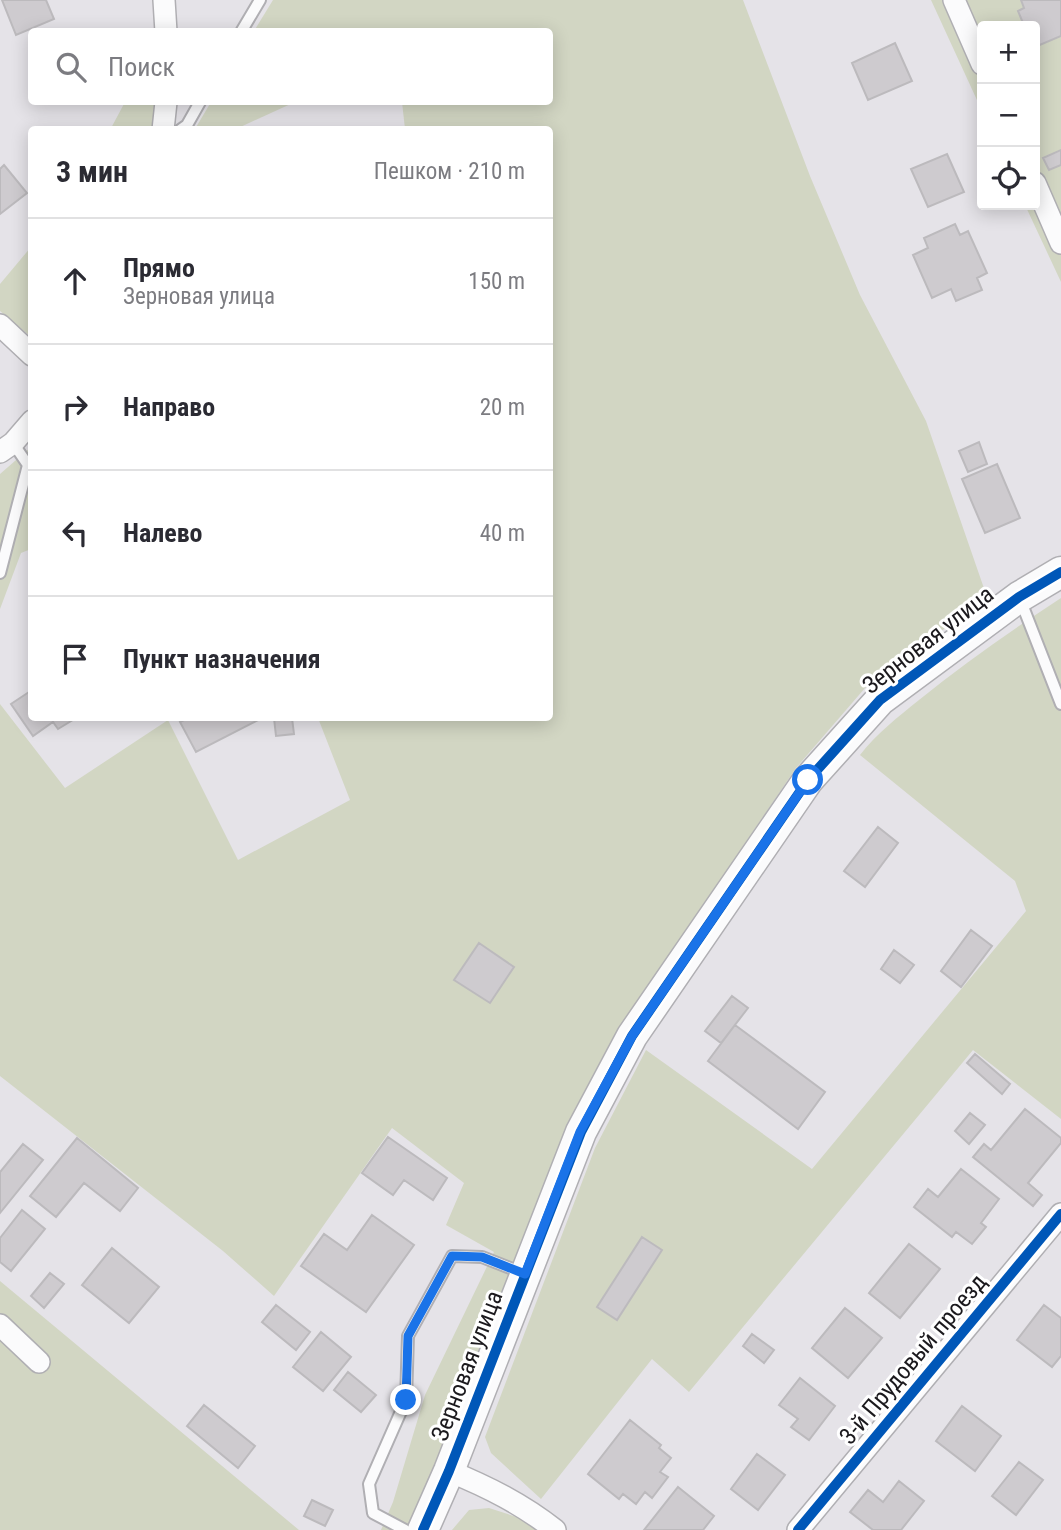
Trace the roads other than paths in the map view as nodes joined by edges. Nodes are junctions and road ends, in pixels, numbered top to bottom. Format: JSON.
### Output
{"nodes":[{"id":1,"x":164,"y":0,"type":"edge"},
{"id":2,"x":260,"y":0,"type":"edge"},
{"id":3,"x":954,"y":0,"type":"edge"},
{"id":4,"x":166,"y":28,"type":"edge"},
{"id":5,"x":243,"y":28,"type":"edge"},
{"id":6,"x":977,"y":53,"type":"edge"},
{"id":7,"x":166,"y":105,"type":"edge"},
{"id":8,"x":198,"y":105,"type":"edge"},
{"id":9,"x":163,"y":126,"type":"edge"},
{"id":10,"x":186,"y":126,"type":"edge"},
{"id":11,"x":1040,"y":195,"type":"edge"},
{"id":12,"x":1061,"y":243,"type":"edge"},
{"id":13,"x":0,"y":325,"type":"edge"},
{"id":14,"x":28,"y":351,"type":"edge"},
{"id":15,"x":28,"y":425,"type":"edge"},
{"id":16,"x":6,"y":447,"type":"edge"},
{"id":17,"x":1061,"y":572,"type":"edge"},
{"id":18,"x":0,"y":573,"type":"edge"},
{"id":19,"x":1019,"y":597,"type":"junction"},
{"id":20,"x":1061,"y":704,"type":"edge"},
{"id":21,"x":1061,"y":1214,"type":"edge"},
{"id":22,"x":525,"y":1274,"type":"junction"},
{"id":23,"x":0,"y":1325,"type":"edge"},
{"id":24,"x":39,"y":1362,"type":"dead end"},
{"id":25,"x":449,"y":1471,"type":"junction"},
{"id":26,"x":405,"y":1530,"type":"edge"},
{"id":27,"x":423,"y":1530,"type":"edge"},
{"id":28,"x":555,"y":1530,"type":"edge"},
{"id":29,"x":798,"y":1530,"type":"edge"}],
"edges":[{"from":1,"to":4,"type":"street"},
{"from":2,"to":5,"type":"lane"},
{"from":3,"to":6,"type":"street"},
{"from":7,"to":9,"type":"street"},
{"from":8,"to":10,"type":"lane"},
{"from":11,"to":12,"type":"street"},
{"from":13,"to":14,"type":"street"},
{"from":15,"to":16,"type":"street"},
{"from":16,"to":18,"type":"lane"},
{"from":17,"to":19,"type":"street","name":"Зерновая улица"},
{"from":19,"to":20,"type":"lane"},
{"from":19,"to":22,"type":"street","name":"Зерновая улица"},
{"from":21,"to":29,"type":"street","name":"3-й Прудовый проезд"},
{"from":22,"to":25,"type":"street","name":"Зерновая улица"},
{"from":22,"to":26,"type":"lane"},
{"from":23,"to":24,"type":"street"},
{"from":25,"to":27,"type":"street","name":"Зерновая улица"},
{"from":25,"to":28,"type":"street"}]}
